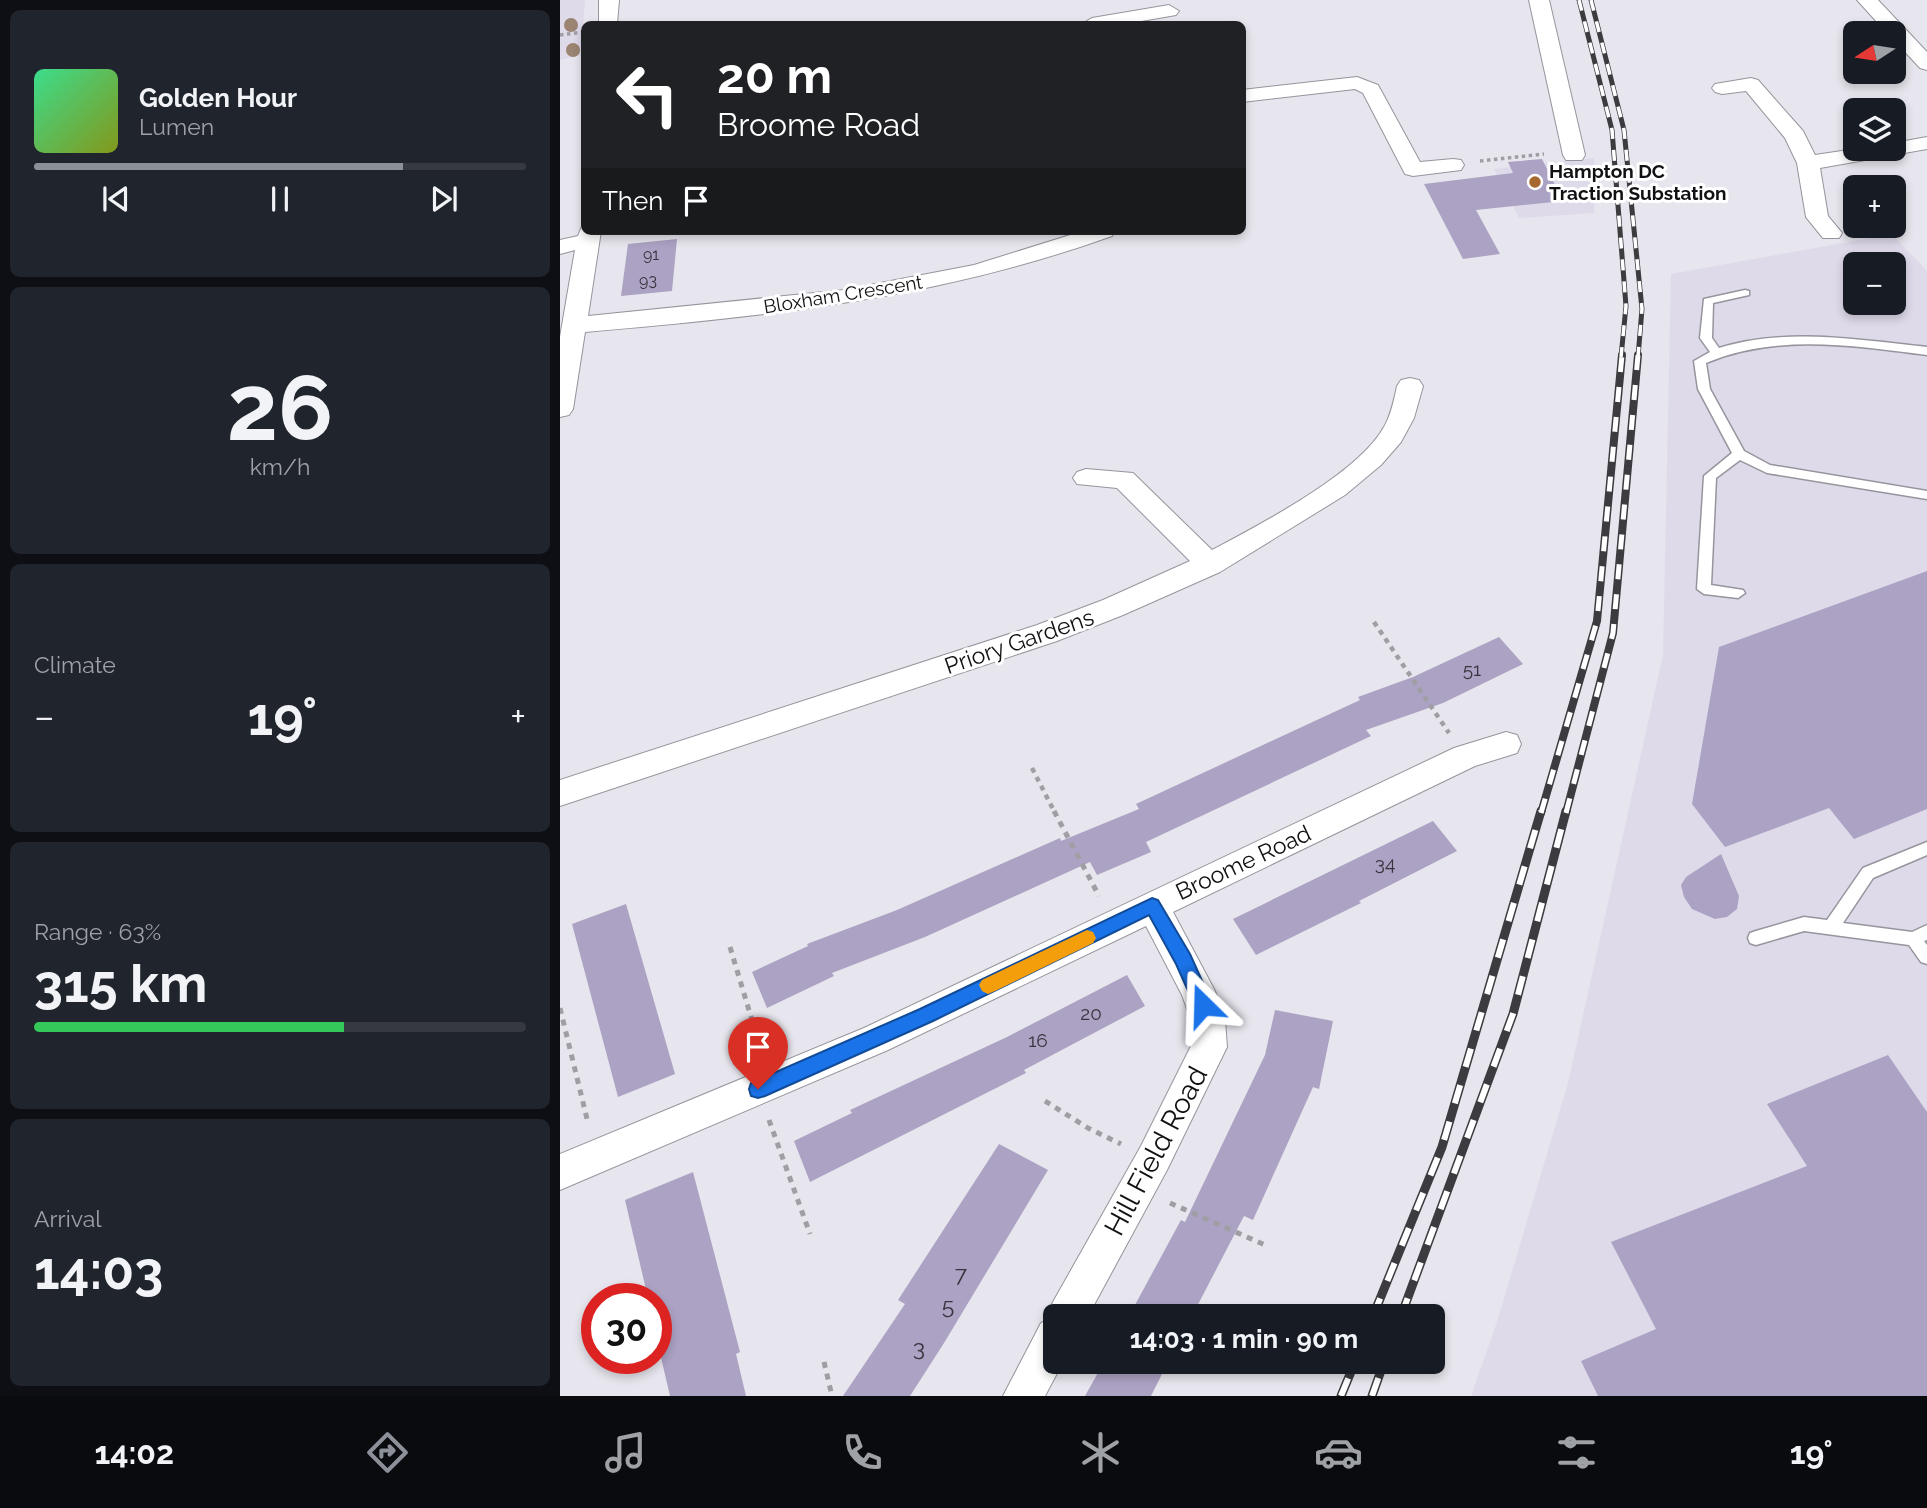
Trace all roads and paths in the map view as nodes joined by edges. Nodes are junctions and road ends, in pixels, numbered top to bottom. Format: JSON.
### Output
{"nodes":[{"id":1,"x":609,"y":0,"type":"edge"},
{"id":2,"x":1539,"y":0,"type":"edge"},
{"id":3,"x":1867,"y":0,"type":"edge"},
{"id":4,"x":1170,"y":12,"type":"edge"},
{"id":5,"x":608,"y":21,"type":"edge"},
{"id":6,"x":1112,"y":21,"type":"edge"},
{"id":7,"x":581,"y":32,"type":"edge"},
{"id":8,"x":560,"y":35,"type":"edge"},
{"id":9,"x":1927,"y":64,"type":"edge"},
{"id":10,"x":1723,"y":88,"type":"dead end"},
{"id":11,"x":1246,"y":96,"type":"edge"},
{"id":12,"x":1927,"y":143,"type":"edge"},
{"id":13,"x":1906,"y":147,"type":"edge"},
{"id":14,"x":1574,"y":153,"type":"joint"},
{"id":15,"x":1843,"y":157,"type":"edge"},
{"id":16,"x":1808,"y":163,"type":"junction"},
{"id":17,"x":1452,"y":164,"type":"joint"},
{"id":18,"x":1831,"y":233,"type":"dead end"},
{"id":19,"x":589,"y":235,"type":"edge"},
{"id":20,"x":1091,"y":235,"type":"edge"},
{"id":21,"x":560,"y":247,"type":"edge"},
{"id":22,"x":1745,"y":293,"type":"dead end"},
{"id":23,"x":576,"y":325,"type":"junction"},
{"id":24,"x":1927,"y":351,"type":"edge"},
{"id":25,"x":1716,"y":352,"type":"junction"},
{"id":26,"x":1410,"y":386,"type":"dead end"},
{"id":27,"x":560,"y":409,"type":"edge"},
{"id":28,"x":1739,"y":454,"type":"junction"},
{"id":29,"x":1086,"y":478,"type":"dead end"},
{"id":30,"x":1927,"y":495,"type":"edge"},
{"id":31,"x":1210,"y":565,"type":"junction"},
{"id":32,"x":1738,"y":593,"type":"dead end"},
{"id":33,"x":1374,"y":622,"type":"dead end"},
{"id":34,"x":1506,"y":744,"type":"dead end"},
{"id":35,"x":1465,"y":757,"type":"junction"},
{"id":36,"x":1032,"y":768,"type":"dead end"},
{"id":37,"x":560,"y":793,"type":"edge"},
{"id":38,"x":1927,"y":848,"type":"edge"},
{"id":39,"x":1152,"y":905,"type":"junction"},
{"id":40,"x":1114,"y":925,"type":"junction"},
{"id":41,"x":1831,"y":927,"type":"junction"},
{"id":42,"x":1920,"y":936,"type":"edge"},
{"id":43,"x":1756,"y":938,"type":"dead end"},
{"id":44,"x":730,"y":947,"type":"dead end"},
{"id":45,"x":1927,"y":957,"type":"edge"},
{"id":46,"x":560,"y":1009,"type":"edge"},
{"id":47,"x":765,"y":1087,"type":"junction"},
{"id":48,"x":1045,"y":1101,"type":"dead end"},
{"id":49,"x":596,"y":1156,"type":"junction"},
{"id":50,"x":560,"y":1172,"type":"edge"},
{"id":51,"x":1146,"y":1173,"type":"junction"},
{"id":52,"x":810,"y":1234,"type":"dead end"},
{"id":53,"x":1265,"y":1245,"type":"dead end"},
{"id":54,"x":1074,"y":1304,"type":"edge"},
{"id":55,"x":1043,"y":1359,"type":"edge"},
{"id":56,"x":824,"y":1362,"type":"dead end"},
{"id":57,"x":832,"y":1396,"type":"edge"},
{"id":58,"x":1023,"y":1396,"type":"edge"}],
"edges":[{"from":1,"to":5,"type":"street"},
{"from":2,"to":14,"type":"street"},
{"from":3,"to":9,"type":"street"},
{"from":4,"to":6,"type":"street"},
{"from":7,"to":8,"type":"path"},
{"from":10,"to":16,"type":"street"},
{"from":11,"to":17,"type":"street"},
{"from":12,"to":13,"type":"street"},
{"from":14,"to":17,"type":"path"},
{"from":15,"to":16,"type":"street"},
{"from":16,"to":18,"type":"street"},
{"from":19,"to":21,"type":"street"},
{"from":19,"to":23,"type":"street"},
{"from":20,"to":23,"type":"street","name":"Bloxham Crescent"},
{"from":22,"to":25,"type":"lane"},
{"from":23,"to":27,"type":"street"},
{"from":24,"to":25,"type":"lane"},
{"from":25,"to":28,"type":"lane"},
{"from":26,"to":31,"type":"street","name":"Priory Gardens"},
{"from":28,"to":30,"type":"lane"},
{"from":28,"to":32,"type":"lane"},
{"from":29,"to":31,"type":"street"},
{"from":31,"to":37,"type":"street","name":"Priory Gardens"},
{"from":33,"to":35,"type":"path"},
{"from":34,"to":35,"type":"street","name":"Broome Road"},
{"from":35,"to":39,"type":"street","name":"Broome Road"},
{"from":36,"to":40,"type":"path"},
{"from":38,"to":41,"type":"lane"},
{"from":39,"to":40,"type":"street","name":"Broome Road"},
{"from":39,"to":51,"type":"street","name":"Hill Field Road"},
{"from":40,"to":47,"type":"street","name":"Broome Road"},
{"from":41,"to":42,"type":"lane"},
{"from":41,"to":43,"type":"lane"},
{"from":42,"to":45,"type":"lane"},
{"from":44,"to":47,"type":"path"},
{"from":46,"to":49,"type":"path"},
{"from":47,"to":49,"type":"street","name":"Broome Road"},
{"from":47,"to":52,"type":"path"},
{"from":48,"to":51,"type":"path"},
{"from":49,"to":50,"type":"street","name":"Broome Road"},
{"from":51,"to":53,"type":"path"},
{"from":51,"to":54,"type":"street","name":"Hill Field Road"},
{"from":55,"to":58,"type":"street"},
{"from":56,"to":57,"type":"path"}]}
